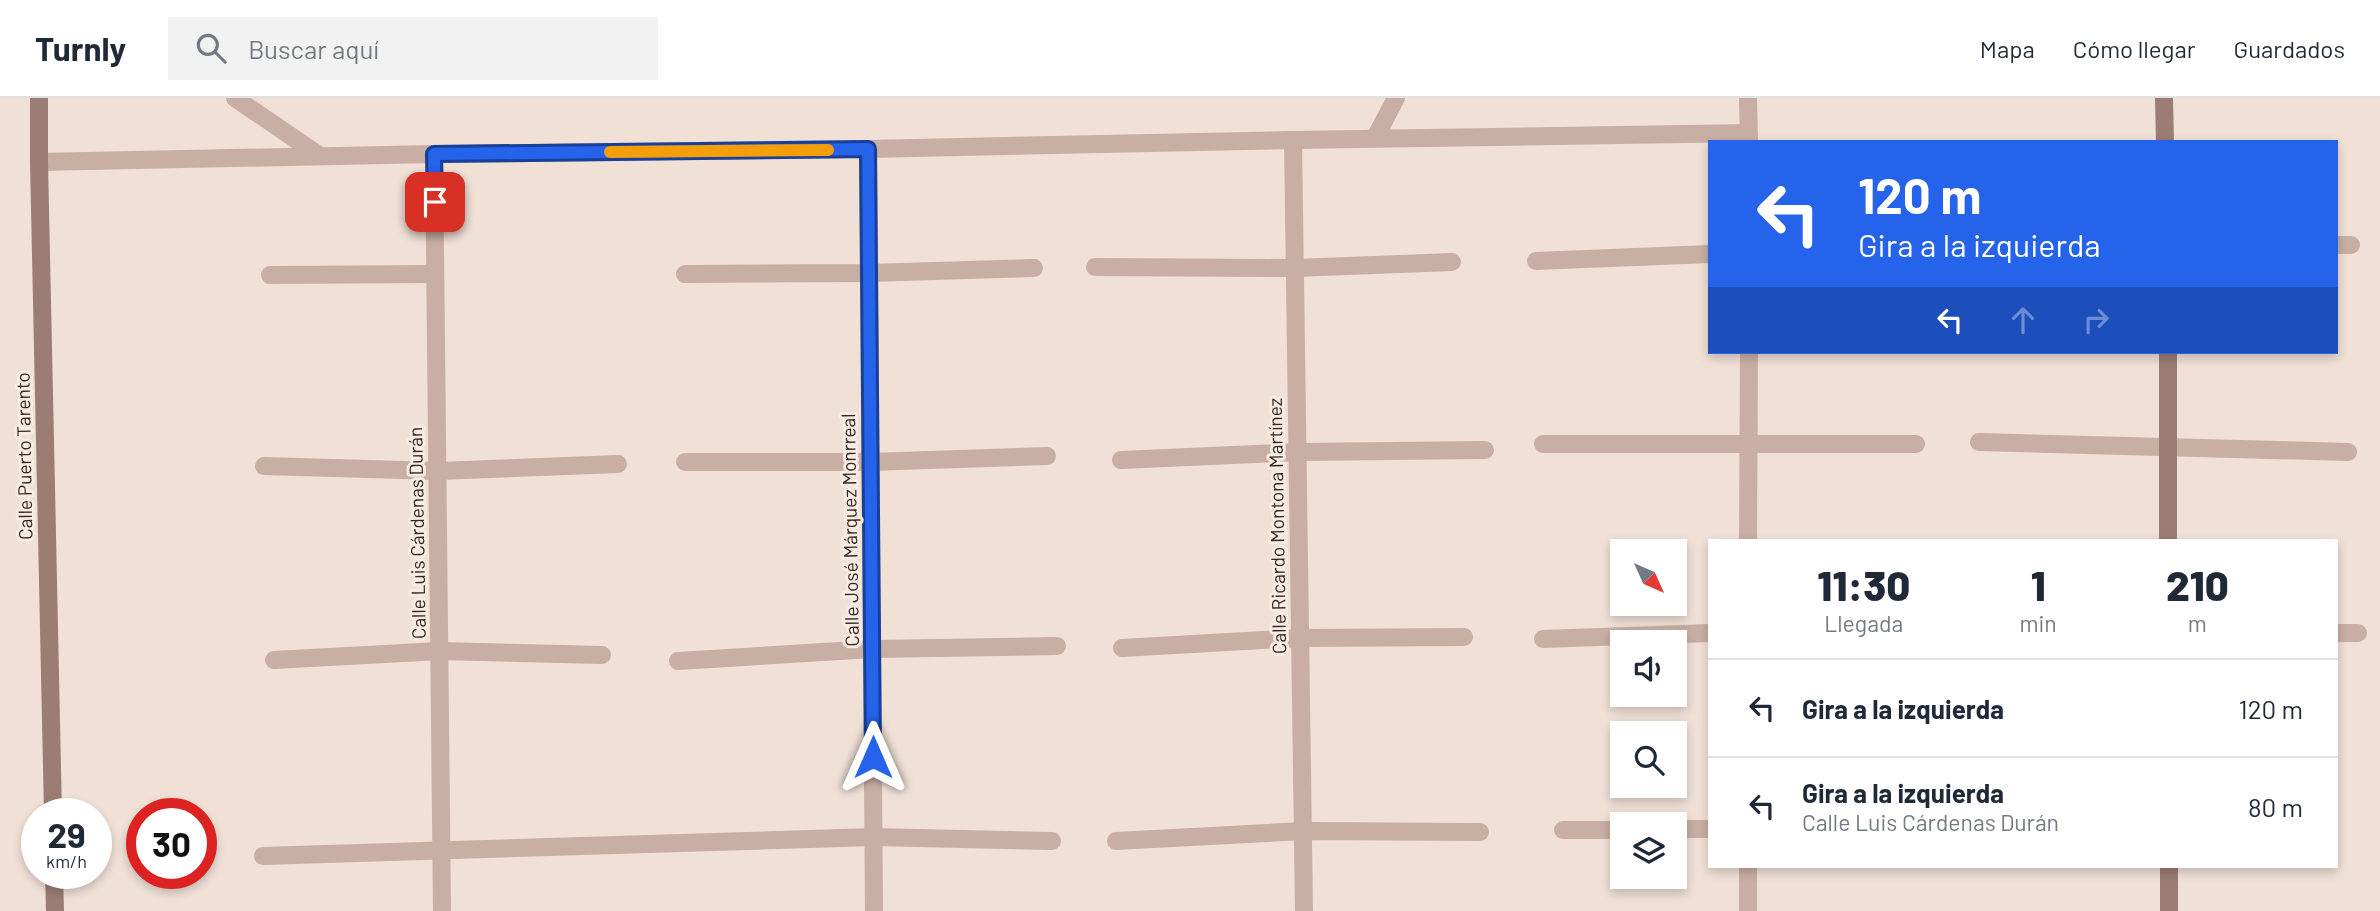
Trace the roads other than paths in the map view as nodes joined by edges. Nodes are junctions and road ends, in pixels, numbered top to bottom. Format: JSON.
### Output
{"nodes":[{"id":1,"x":39,"y":98,"type":"edge"},
{"id":2,"x":235,"y":98,"type":"edge"},
{"id":3,"x":1396,"y":98,"type":"edge"},
{"id":4,"x":1748,"y":98,"type":"edge"},
{"id":5,"x":2164,"y":98,"type":"edge"},
{"id":6,"x":1749,"y":137,"type":"edge"},
{"id":7,"x":1375,"y":138,"type":"junction"},
{"id":8,"x":1293,"y":140,"type":"junction"},
{"id":9,"x":2165,"y":140,"type":"edge"},
{"id":10,"x":868,"y":149,"type":"junction"},
{"id":11,"x":434,"y":154,"type":"junction"},
{"id":12,"x":320,"y":156,"type":"junction"},
{"id":13,"x":38,"y":162,"type":"junction"},
{"id":14,"x":1708,"y":254,"type":"edge"},
{"id":15,"x":1536,"y":261,"type":"dead end"},
{"id":16,"x":1452,"y":262,"type":"dead end"},
{"id":17,"x":1095,"y":267,"type":"dead end"},
{"id":18,"x":1034,"y":268,"type":"dead end"},
{"id":19,"x":1295,"y":268,"type":"junction"},
{"id":20,"x":869,"y":272,"type":"junction"},
{"id":21,"x":435,"y":274,"type":"junction"},
{"id":22,"x":685,"y":274,"type":"dead end"},
{"id":23,"x":270,"y":275,"type":"dead end"},
{"id":24,"x":1749,"y":354,"type":"edge"},
{"id":25,"x":2168,"y":354,"type":"edge"},
{"id":26,"x":1979,"y":442,"type":"dead end"},
{"id":27,"x":1543,"y":444,"type":"dead end"},
{"id":28,"x":1916,"y":444,"type":"dead end"},
{"id":29,"x":1749,"y":445,"type":"junction"},
{"id":30,"x":2168,"y":448,"type":"junction"},
{"id":31,"x":1485,"y":450,"type":"dead end"},
{"id":32,"x":1297,"y":452,"type":"junction"},
{"id":33,"x":2348,"y":452,"type":"dead end"},
{"id":34,"x":1047,"y":456,"type":"dead end"},
{"id":35,"x":1121,"y":460,"type":"dead end"},
{"id":36,"x":685,"y":462,"type":"dead end"},
{"id":37,"x":870,"y":462,"type":"junction"},
{"id":38,"x":618,"y":464,"type":"dead end"},
{"id":39,"x":264,"y":466,"type":"dead end"},
{"id":40,"x":438,"y":471,"type":"junction"},
{"id":41,"x":1748,"y":539,"type":"edge"},
{"id":42,"x":2168,"y":539,"type":"edge"},
{"id":43,"x":1708,"y":633,"type":"edge"},
{"id":44,"x":2338,"y":633,"type":"edge"},
{"id":45,"x":2358,"y":633,"type":"dead end"},
{"id":46,"x":1464,"y":637,"type":"dead end"},
{"id":47,"x":1300,"y":638,"type":"junction"},
{"id":48,"x":1543,"y":639,"type":"dead end"},
{"id":49,"x":1058,"y":646,"type":"dead end"},
{"id":50,"x":1122,"y":648,"type":"dead end"},
{"id":51,"x":872,"y":649,"type":"junction"},
{"id":52,"x":440,"y":651,"type":"junction"},
{"id":53,"x":602,"y":655,"type":"dead end"},
{"id":54,"x":274,"y":660,"type":"dead end"},
{"id":55,"x":678,"y":661,"type":"dead end"},
{"id":56,"x":53,"y":798,"type":"edge"},
{"id":57,"x":1687,"y":829,"type":"edge"},
{"id":58,"x":1708,"y":829,"type":"edge"},
{"id":59,"x":1563,"y":830,"type":"dead end"},
{"id":60,"x":1610,"y":830,"type":"edge"},
{"id":61,"x":1303,"y":831,"type":"junction"},
{"id":62,"x":1480,"y":832,"type":"dead end"},
{"id":63,"x":873,"y":837,"type":"junction"},
{"id":64,"x":1052,"y":841,"type":"dead end"},
{"id":65,"x":1116,"y":841,"type":"dead end"},
{"id":66,"x":441,"y":850,"type":"junction"},
{"id":67,"x":263,"y":856,"type":"dead end"},
{"id":68,"x":1748,"y":868,"type":"edge"},
{"id":69,"x":2169,"y":868,"type":"edge"},
{"id":70,"x":54,"y":889,"type":"edge"},
{"id":71,"x":55,"y":911,"type":"edge"},
{"id":72,"x":442,"y":911,"type":"edge"},
{"id":73,"x":874,"y":911,"type":"edge"},
{"id":74,"x":1304,"y":911,"type":"edge"},
{"id":75,"x":1748,"y":911,"type":"edge"},
{"id":76,"x":2169,"y":911,"type":"edge"}],
"edges":[{"from":1,"to":13,"type":"street","name":"Calle Puerto Tarento"},
{"from":2,"to":12,"type":"street"},
{"from":3,"to":7,"type":"street"},
{"from":4,"to":6,"type":"street"},
{"from":5,"to":9,"type":"street"},
{"from":6,"to":7,"type":"street"},
{"from":7,"to":8,"type":"street"},
{"from":8,"to":10,"type":"street"},
{"from":8,"to":19,"type":"street","name":"Calle Ricardo Montona Martínez"},
{"from":10,"to":11,"type":"street"},
{"from":10,"to":20,"type":"street","name":"Calle José Márquez Monrreal"},
{"from":11,"to":12,"type":"street"},
{"from":11,"to":21,"type":"street","name":"Calle Luis Cárdenas Durán"},
{"from":12,"to":13,"type":"street"},
{"from":13,"to":56,"type":"street","name":"Calle Puerto Tarento"},
{"from":14,"to":15,"type":"street"},
{"from":16,"to":19,"type":"street"},
{"from":17,"to":19,"type":"street"},
{"from":18,"to":20,"type":"street"},
{"from":19,"to":32,"type":"street","name":"Calle Ricardo Montona Martínez"},
{"from":20,"to":22,"type":"street"},
{"from":20,"to":37,"type":"street","name":"Calle José Márquez Monrreal"},
{"from":21,"to":23,"type":"street"},
{"from":21,"to":40,"type":"street","name":"Calle Luis Cárdenas Durán"},
{"from":24,"to":29,"type":"street"},
{"from":25,"to":30,"type":"street"},
{"from":26,"to":30,"type":"street"},
{"from":27,"to":29,"type":"street"},
{"from":28,"to":29,"type":"street"},
{"from":29,"to":41,"type":"street"},
{"from":30,"to":33,"type":"street"},
{"from":30,"to":42,"type":"street"},
{"from":31,"to":32,"type":"street"},
{"from":32,"to":35,"type":"street"},
{"from":32,"to":47,"type":"street","name":"Calle Ricardo Montona Martínez"},
{"from":34,"to":37,"type":"street"},
{"from":36,"to":37,"type":"street"},
{"from":37,"to":51,"type":"street","name":"Calle José Márquez Monrreal"},
{"from":38,"to":40,"type":"street"},
{"from":39,"to":40,"type":"street"},
{"from":40,"to":52,"type":"street","name":"Calle Luis Cárdenas Durán"},
{"from":43,"to":48,"type":"street"},
{"from":44,"to":45,"type":"street"},
{"from":46,"to":47,"type":"street"},
{"from":47,"to":50,"type":"street"},
{"from":47,"to":61,"type":"street","name":"Calle Ricardo Montona Martínez"},
{"from":49,"to":51,"type":"street"},
{"from":51,"to":55,"type":"street"},
{"from":51,"to":63,"type":"street","name":"Calle José Márquez Monrreal"},
{"from":52,"to":53,"type":"street"},
{"from":52,"to":54,"type":"street"},
{"from":52,"to":66,"type":"street","name":"Calle Luis Cárdenas Durán"},
{"from":57,"to":58,"type":"street"},
{"from":59,"to":60,"type":"street"},
{"from":61,"to":62,"type":"street"},
{"from":61,"to":65,"type":"street"},
{"from":61,"to":74,"type":"street","name":"Calle Ricardo Montona Martínez"},
{"from":63,"to":64,"type":"street"},
{"from":63,"to":66,"type":"street"},
{"from":63,"to":73,"type":"street","name":"Calle José Márquez Monrreal"},
{"from":66,"to":67,"type":"street"},
{"from":66,"to":72,"type":"street","name":"Calle Luis Cárdenas Durán"},
{"from":68,"to":75,"type":"street"},
{"from":69,"to":76,"type":"street"},
{"from":70,"to":71,"type":"street"}]}
